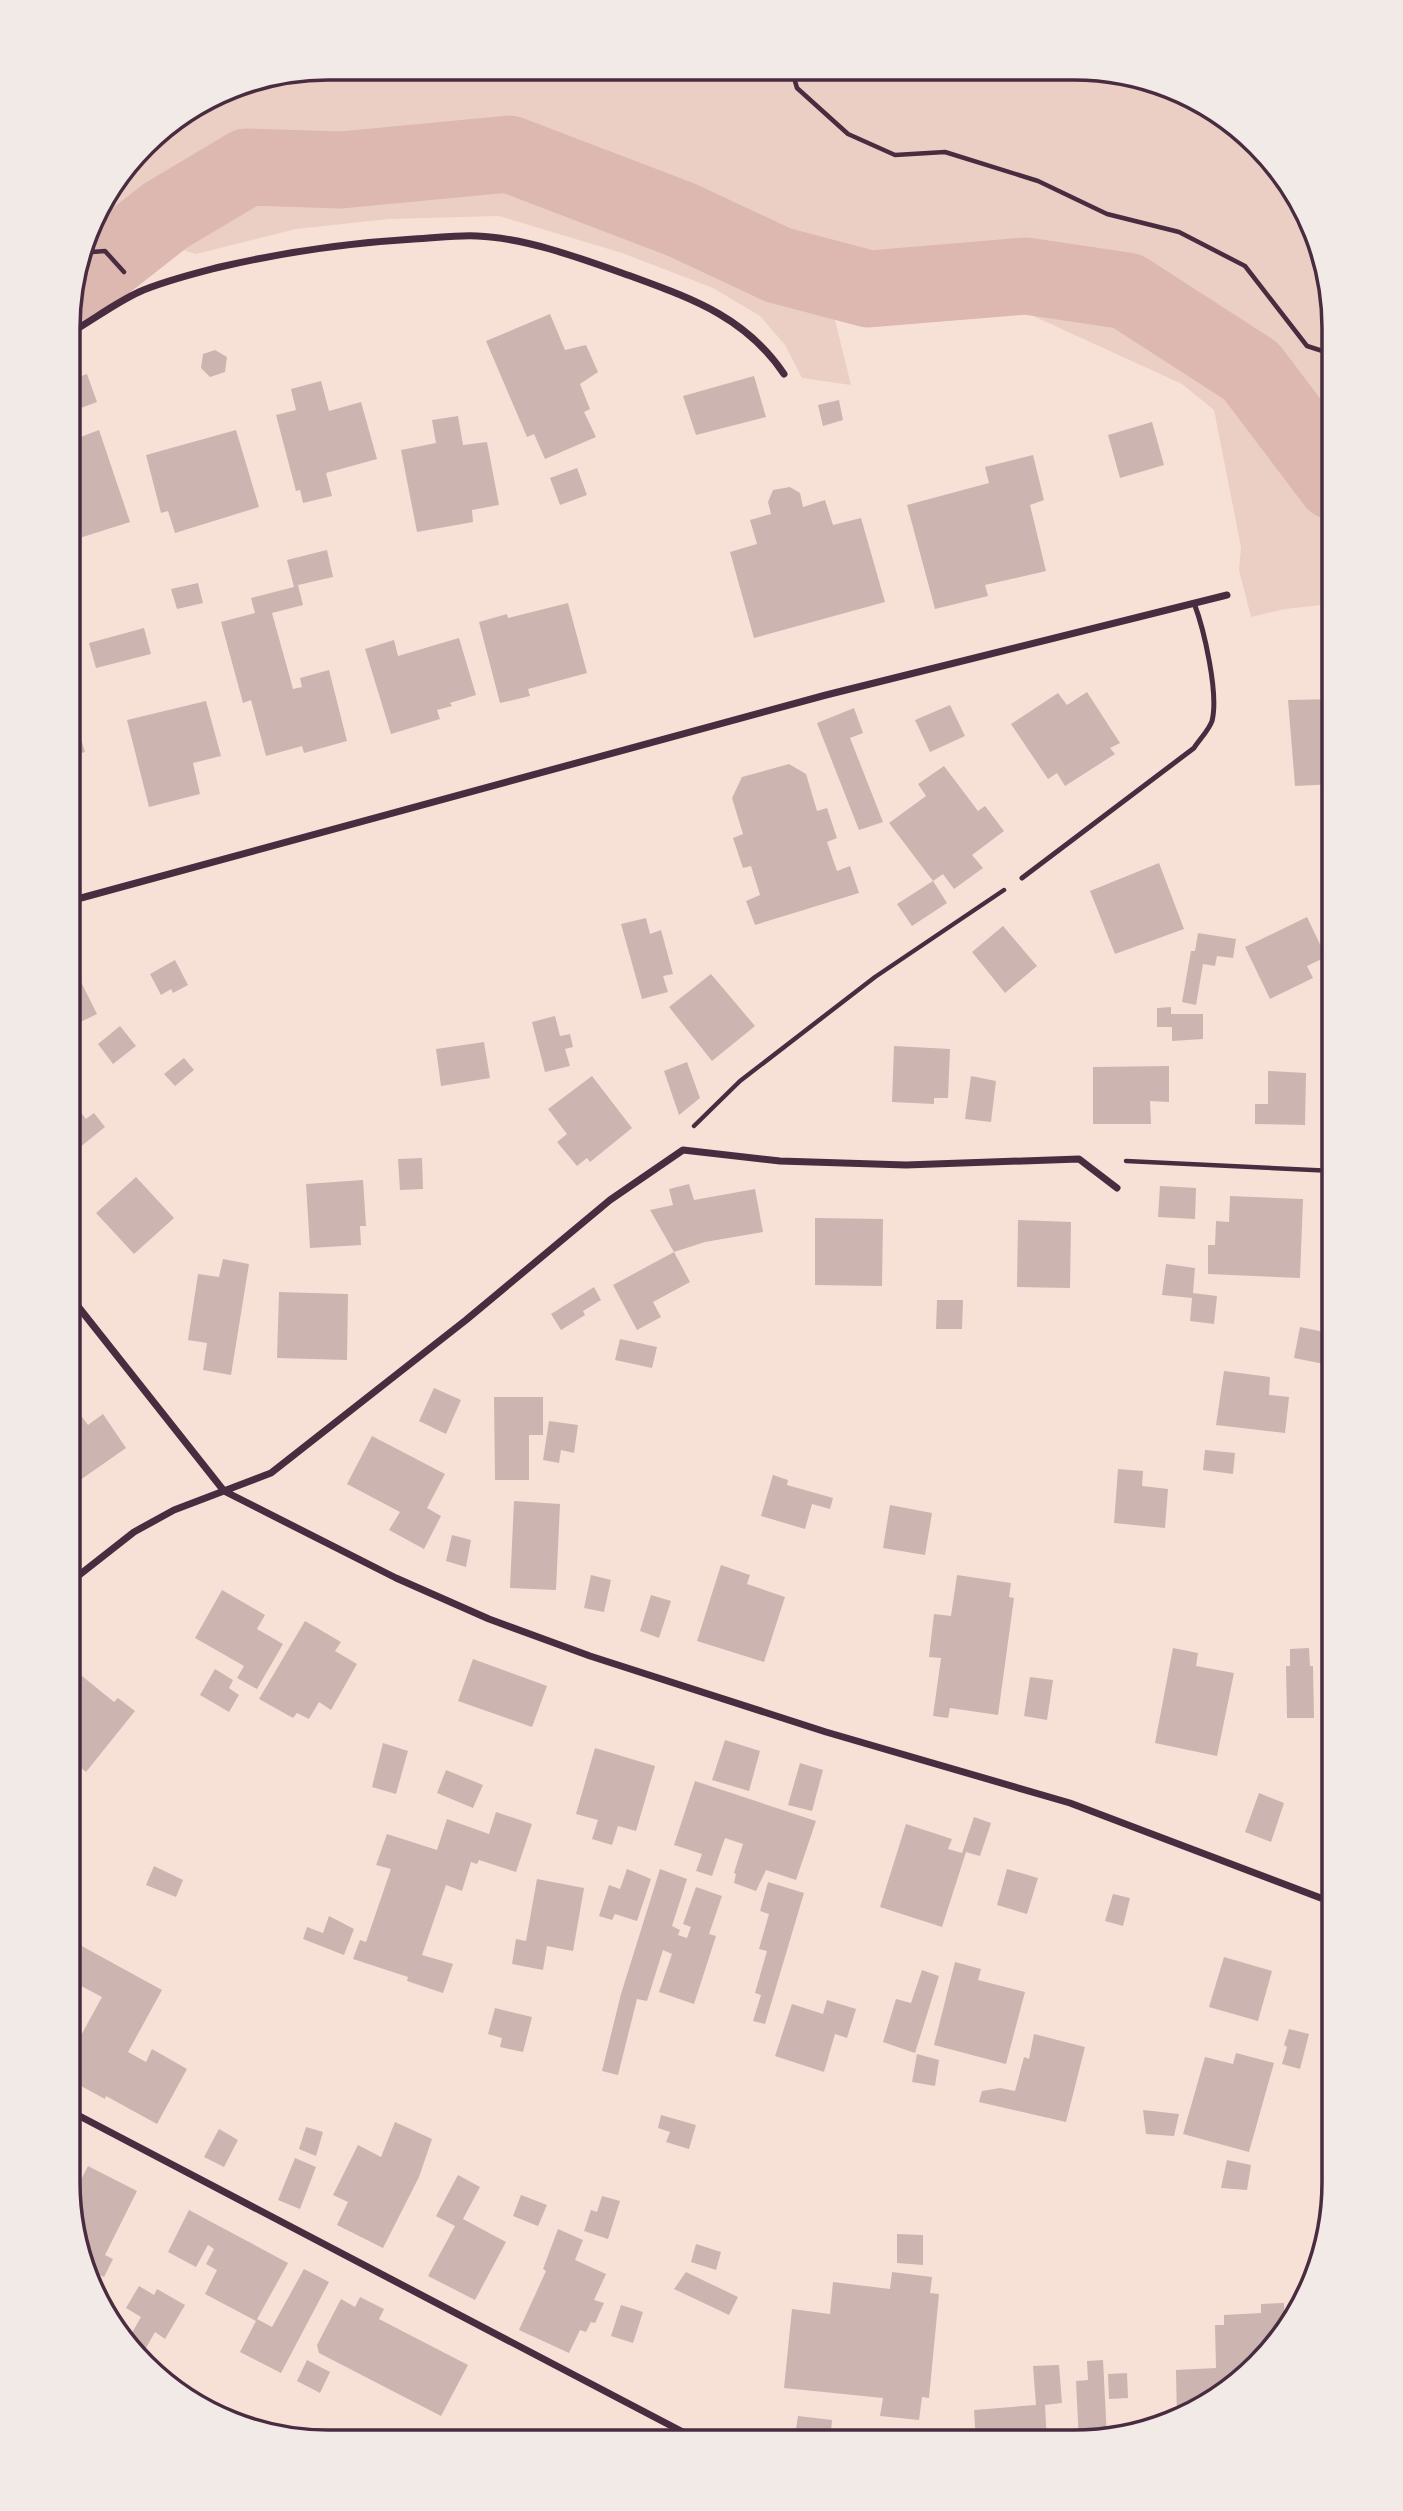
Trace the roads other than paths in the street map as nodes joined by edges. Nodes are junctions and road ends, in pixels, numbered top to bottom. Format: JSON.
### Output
{"nodes":[{"id":1,"x":80,"y":327,"type":"edge"},
{"id":2,"x":784,"y":374,"type":"dead end"},
{"id":3,"x":1227,"y":595,"type":"dead end"},
{"id":4,"x":1194,"y":603,"type":"junction"},
{"id":5,"x":1022,"y":878,"type":"road end"},
{"id":6,"x":80,"y":898,"type":"edge"},
{"id":7,"x":1117,"y":1188,"type":"dead end"},
{"id":8,"x":80,"y":1309,"type":"edge"},
{"id":9,"x":224,"y":1491,"type":"junction"},
{"id":10,"x":80,"y":1574,"type":"edge"},
{"id":11,"x":1322,"y":1898,"type":"edge"},
{"id":12,"x":80,"y":2116,"type":"edge"},
{"id":13,"x":679,"y":2430,"type":"edge"}],
"edges":[{"from":1,"to":2,"type":"street"},
{"from":3,"to":4,"type":"street"},
{"from":4,"to":5,"type":"lane"},
{"from":4,"to":6,"type":"street"},
{"from":7,"to":9,"type":"street"},
{"from":8,"to":9,"type":"street"},
{"from":9,"to":10,"type":"street"},
{"from":9,"to":11,"type":"street"},
{"from":12,"to":13,"type":"street"}]}
